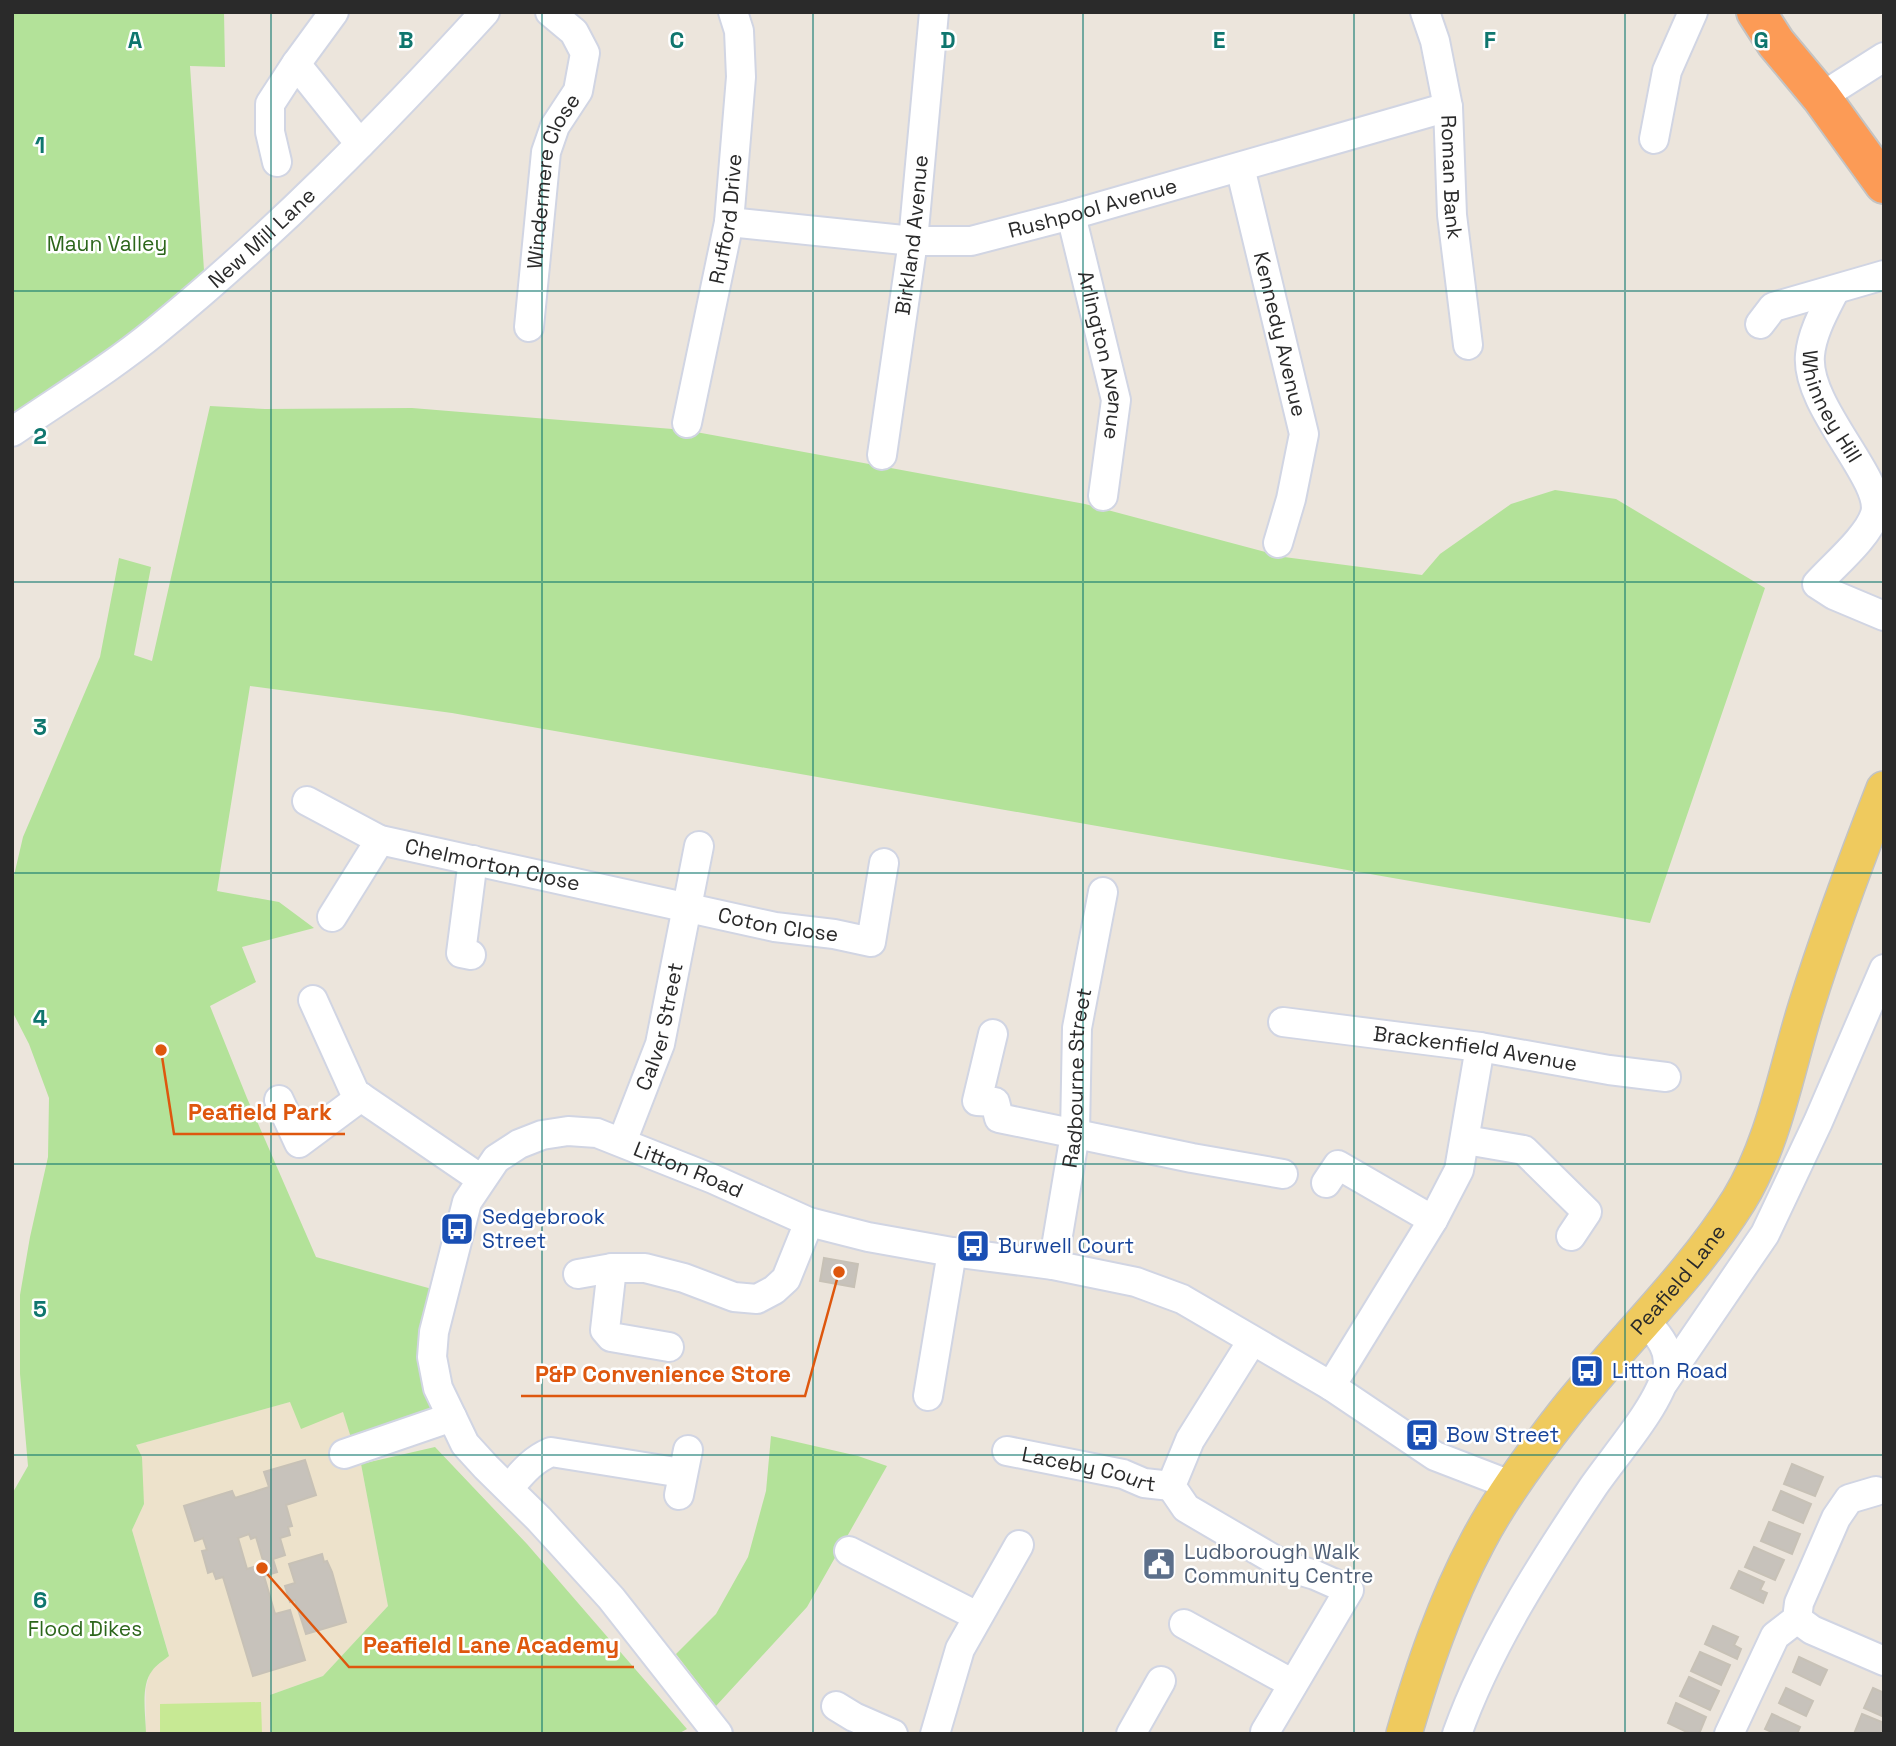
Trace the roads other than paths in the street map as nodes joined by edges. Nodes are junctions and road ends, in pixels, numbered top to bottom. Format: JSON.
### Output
{"nodes":[{"id":1,"x":334,"y":12,"type":"edge"},
{"id":2,"x":485,"y":12,"type":"edge"},
{"id":3,"x":550,"y":12,"type":"edge"},
{"id":4,"x":733,"y":12,"type":"edge"},
{"id":5,"x":934,"y":12,"type":"edge"},
{"id":6,"x":1425,"y":12,"type":"edge"},
{"id":7,"x":1693,"y":12,"type":"edge"},
{"id":8,"x":1756,"y":12,"type":"edge"},
{"id":9,"x":1884,"y":57,"type":"edge"},
{"id":10,"x":296,"y":65,"type":"junction"},
{"id":11,"x":1821,"y":97,"type":"junction"},
{"id":12,"x":1448,"y":107,"type":"junction"},
{"id":13,"x":1654,"y":139,"type":"dead end"},
{"id":14,"x":360,"y":144,"type":"junction"},
{"id":15,"x":277,"y":162,"type":"dead end"},
{"id":16,"x":1240,"y":167,"type":"junction"},
{"id":17,"x":1884,"y":184,"type":"edge"},
{"id":18,"x":1071,"y":215,"type":"junction"},
{"id":19,"x":729,"y":222,"type":"junction"},
{"id":20,"x":913,"y":242,"type":"junction"},
{"id":21,"x":1884,"y":275,"type":"edge"},
{"id":22,"x":1835,"y":290,"type":"junction"},
{"id":23,"x":1760,"y":324,"type":"dead end"},
{"id":24,"x":529,"y":327,"type":"dead end"},
{"id":25,"x":1468,"y":345,"type":"dead end"},
{"id":26,"x":687,"y":423,"type":"dead end"},
{"id":27,"x":12,"y":432,"type":"edge"},
{"id":28,"x":882,"y":455,"type":"dead end"},
{"id":29,"x":1103,"y":496,"type":"dead end"},
{"id":30,"x":1278,"y":543,"type":"dead end"},
{"id":31,"x":1884,"y":616,"type":"edge"},
{"id":32,"x":1884,"y":789,"type":"edge"},
{"id":33,"x":307,"y":801,"type":"dead end"},
{"id":34,"x":380,"y":840,"type":"junction"},
{"id":35,"x":699,"y":846,"type":"dead end"},
{"id":36,"x":473,"y":860,"type":"junction"},
{"id":37,"x":884,"y":863,"type":"dead end"},
{"id":38,"x":1103,"y":892,"type":"dead end"},
{"id":39,"x":687,"y":906,"type":"junction"},
{"id":40,"x":332,"y":917,"type":"dead end"},
{"id":41,"x":471,"y":955,"type":"dead end"},
{"id":42,"x":1884,"y":969,"type":"edge"},
{"id":43,"x":313,"y":1000,"type":"dead end"},
{"id":44,"x":1283,"y":1022,"type":"dead end"},
{"id":45,"x":993,"y":1034,"type":"dead end"},
{"id":46,"x":1480,"y":1047,"type":"junction"},
{"id":47,"x":1666,"y":1077,"type":"dead end"},
{"id":48,"x":361,"y":1097,"type":"junction"},
{"id":49,"x":279,"y":1100,"type":"dead end"},
{"id":50,"x":1075,"y":1134,"type":"junction"},
{"id":51,"x":1466,"y":1139,"type":"junction"},
{"id":52,"x":622,"y":1142,"type":"junction"},
{"id":53,"x":1283,"y":1174,"type":"dead end"},
{"id":54,"x":481,"y":1179,"type":"junction"},
{"id":55,"x":1326,"y":1184,"type":"dead end"},
{"id":56,"x":1433,"y":1220,"type":"junction"},
{"id":57,"x":809,"y":1222,"type":"junction"},
{"id":58,"x":1571,"y":1236,"type":"dead end"},
{"id":59,"x":952,"y":1252,"type":"junction"},
{"id":60,"x":1053,"y":1265,"type":"junction"},
{"id":61,"x":612,"y":1268,"type":"junction"},
{"id":62,"x":578,"y":1274,"type":"dead end"},
{"id":63,"x":1644,"y":1319,"type":"junction"},
{"id":64,"x":1252,"y":1341,"type":"junction"},
{"id":65,"x":669,"y":1347,"type":"dead end"},
{"id":66,"x":1663,"y":1382,"type":"junction"},
{"id":67,"x":1331,"y":1386,"type":"junction"},
{"id":68,"x":928,"y":1396,"type":"dead end"},
{"id":69,"x":452,"y":1417,"type":"junction"},
{"id":70,"x":1007,"y":1451,"type":"dead end"},
{"id":71,"x":344,"y":1454,"type":"dead end"},
{"id":72,"x":683,"y":1472,"type":"dead end"},
{"id":73,"x":1171,"y":1486,"type":"junction"},
{"id":74,"x":1513,"y":1486,"type":"junction"},
{"id":75,"x":509,"y":1488,"type":"junction"},
{"id":76,"x":1876,"y":1491,"type":"dead end"},
{"id":77,"x":1019,"y":1545,"type":"dead end"},
{"id":78,"x":849,"y":1550,"type":"dead end"},
{"id":79,"x":975,"y":1607,"type":"junction"},
{"id":80,"x":1797,"y":1619,"type":"junction"},
{"id":81,"x":1184,"y":1624,"type":"dead end"},
{"id":82,"x":1884,"y":1661,"type":"edge"},
{"id":83,"x":1293,"y":1684,"type":"junction"},
{"id":84,"x":1158,"y":1701,"type":"dead end"},
{"id":85,"x":844,"y":1719,"type":"edge"},
{"id":86,"x":1265,"y":1732,"type":"dead end"},
{"id":87,"x":718,"y":1734,"type":"edge"},
{"id":88,"x":893,"y":1734,"type":"edge"},
{"id":89,"x":935,"y":1734,"type":"edge"},
{"id":90,"x":1131,"y":1734,"type":"edge"},
{"id":91,"x":1404,"y":1734,"type":"edge"},
{"id":92,"x":1457,"y":1734,"type":"edge"},
{"id":93,"x":1728,"y":1734,"type":"edge"}],
"edges":[{"from":1,"to":10,"type":"street"},
{"from":2,"to":14,"type":"street","name":"New Mill Lane"},
{"from":3,"to":24,"type":"street","name":"Windermere Close"},
{"from":4,"to":19,"type":"street","name":"Rufford Drive"},
{"from":5,"to":20,"type":"street","name":"Birkland Avenue"},
{"from":6,"to":12,"type":"street","name":"Roman Bank"},
{"from":7,"to":13,"type":"street"},
{"from":8,"to":11,"type":"highway"},
{"from":9,"to":11,"type":"street"},
{"from":10,"to":14,"type":"street"},
{"from":10,"to":15,"type":"street"},
{"from":11,"to":17,"type":"highway"},
{"from":12,"to":16,"type":"street","name":"Rushpool Avenue"},
{"from":12,"to":25,"type":"street","name":"Roman Bank"},
{"from":14,"to":27,"type":"street","name":"New Mill Lane"},
{"from":16,"to":18,"type":"street","name":"Rushpool Avenue"},
{"from":16,"to":30,"type":"street","name":"Kennedy Avenue"},
{"from":18,"to":20,"type":"street","name":"Rushpool Avenue"},
{"from":18,"to":29,"type":"street","name":"Arlington Avenue"},
{"from":19,"to":20,"type":"street","name":"Rushpool Avenue"},
{"from":19,"to":26,"type":"street","name":"Rufford Drive"},
{"from":20,"to":28,"type":"street","name":"Birkland Avenue"},
{"from":21,"to":22,"type":"street"},
{"from":22,"to":23,"type":"street"},
{"from":22,"to":31,"type":"street","name":"Whinney Hill"},
{"from":32,"to":63,"type":"main road","name":"Peafield Lane"},
{"from":33,"to":34,"type":"street","name":"Chelmorton Close"},
{"from":34,"to":36,"type":"street","name":"Chelmorton Close"},
{"from":34,"to":40,"type":"street"},
{"from":35,"to":39,"type":"street","name":"Calver Street"},
{"from":36,"to":39,"type":"street","name":"Chelmorton Close"},
{"from":36,"to":41,"type":"street"},
{"from":37,"to":39,"type":"street","name":"Coton Close"},
{"from":38,"to":50,"type":"street","name":"Radbourne Street"},
{"from":39,"to":52,"type":"street","name":"Calver Street"},
{"from":42,"to":66,"type":"street"},
{"from":43,"to":48,"type":"street"},
{"from":44,"to":46,"type":"street","name":"Brackenfield Avenue"},
{"from":45,"to":50,"type":"street"},
{"from":46,"to":47,"type":"street","name":"Brackenfield Avenue"},
{"from":46,"to":51,"type":"street"},
{"from":48,"to":49,"type":"street"},
{"from":48,"to":54,"type":"street"},
{"from":50,"to":53,"type":"street"},
{"from":50,"to":60,"type":"street","name":"Radbourne Street"},
{"from":51,"to":56,"type":"street"},
{"from":51,"to":58,"type":"street"},
{"from":52,"to":54,"type":"street","name":"Litton Road"},
{"from":52,"to":57,"type":"street","name":"Litton Road"},
{"from":54,"to":69,"type":"street","name":"Litton Road"},
{"from":55,"to":56,"type":"street"},
{"from":56,"to":67,"type":"street"},
{"from":57,"to":59,"type":"street","name":"Litton Road"},
{"from":57,"to":61,"type":"street"},
{"from":59,"to":60,"type":"street","name":"Litton Road"},
{"from":59,"to":68,"type":"street"},
{"from":60,"to":64,"type":"street","name":"Litton Road"},
{"from":61,"to":62,"type":"street"},
{"from":61,"to":65,"type":"street"},
{"from":63,"to":66,"type":"street"},
{"from":63,"to":74,"type":"main road","name":"Peafield Lane"},
{"from":64,"to":67,"type":"street","name":"Litton Road"},
{"from":64,"to":73,"type":"street"},
{"from":66,"to":92,"type":"street"},
{"from":67,"to":74,"type":"street","name":"Litton Road"},
{"from":69,"to":71,"type":"street"},
{"from":69,"to":75,"type":"street","name":"Litton Road"},
{"from":70,"to":73,"type":"street","name":"Laceby Court"},
{"from":72,"to":75,"type":"street"},
{"from":73,"to":83,"type":"street"},
{"from":74,"to":91,"type":"main road","name":"Peafield Lane"},
{"from":75,"to":87,"type":"street","name":"Litton Road"},
{"from":76,"to":80,"type":"street"},
{"from":77,"to":79,"type":"street"},
{"from":78,"to":79,"type":"street"},
{"from":79,"to":89,"type":"street"},
{"from":80,"to":82,"type":"street"},
{"from":80,"to":93,"type":"street"},
{"from":81,"to":83,"type":"street"},
{"from":83,"to":86,"type":"street"},
{"from":84,"to":90,"type":"street"},
{"from":85,"to":88,"type":"street"}]}
